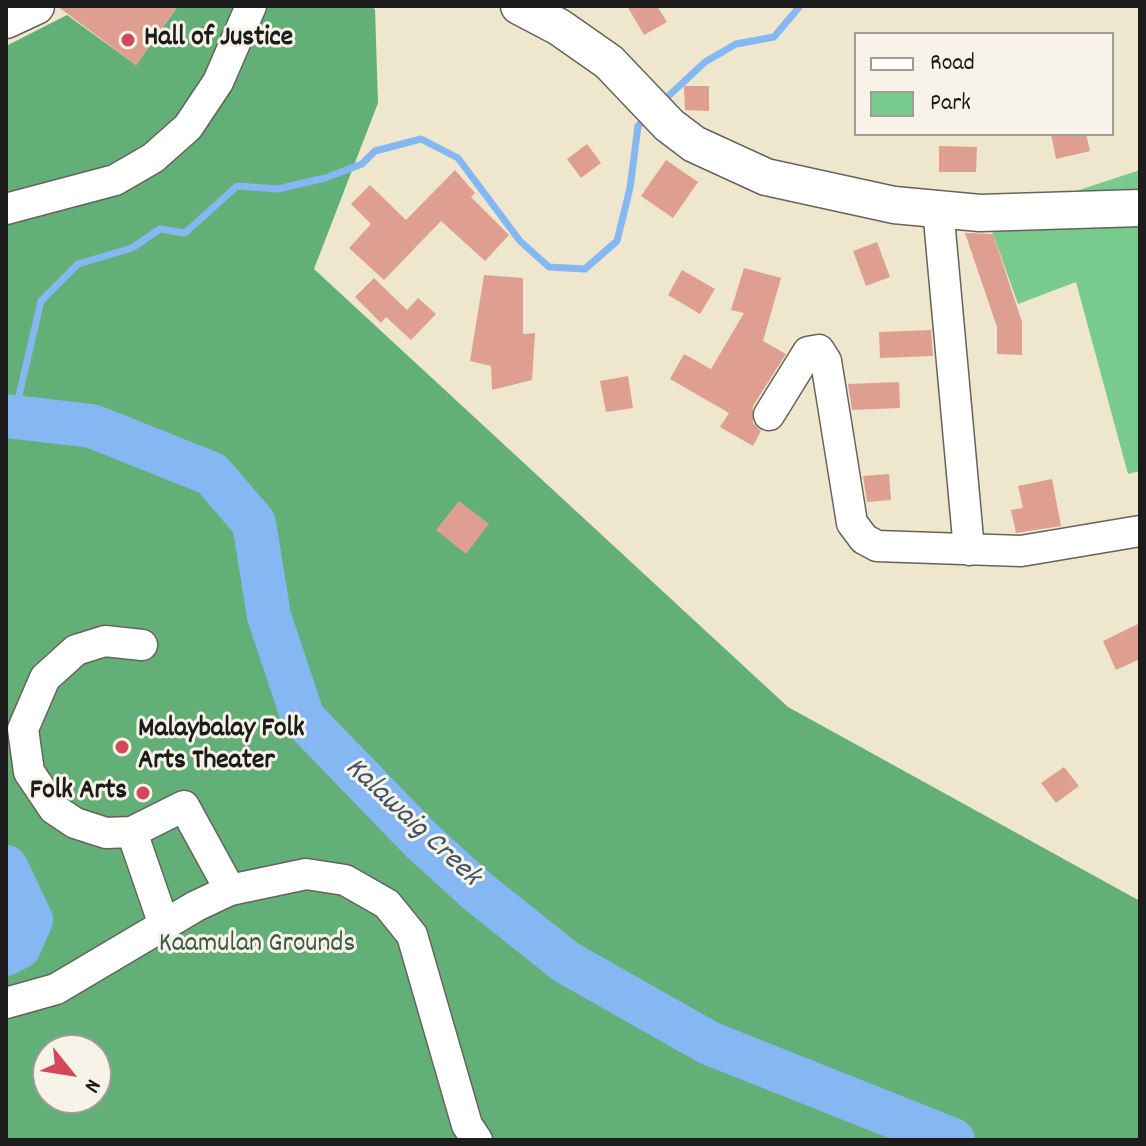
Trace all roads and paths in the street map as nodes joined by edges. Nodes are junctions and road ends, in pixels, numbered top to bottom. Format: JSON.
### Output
{"nodes":[{"id":1,"x":36,"y":6,"type":"edge"},
{"id":2,"x":251,"y":6,"type":"edge"},
{"id":3,"x":519,"y":6,"type":"edge"},
{"id":4,"x":6,"y":20,"type":"edge"},
{"id":5,"x":938,"y":208,"type":"junction"},
{"id":6,"x":1140,"y":208,"type":"edge"},
{"id":7,"x":6,"y":209,"type":"edge"},
{"id":8,"x":769,"y":415,"type":"dead end"},
{"id":9,"x":1140,"y":531,"type":"edge"},
{"id":10,"x":969,"y":550,"type":"junction"},
{"id":11,"x":142,"y":645,"type":"dead end"},
{"id":12,"x":132,"y":832,"type":"junction"},
{"id":13,"x":230,"y":890,"type":"junction"},
{"id":14,"x":164,"y":925,"type":"junction"},
{"id":15,"x":6,"y":1003,"type":"edge"},
{"id":16,"x":477,"y":1140,"type":"edge"}],
"edges":[{"from":1,"to":4,"type":"main road"},
{"from":2,"to":7,"type":"street"},
{"from":3,"to":5,"type":"main road"},
{"from":5,"to":6,"type":"main road"},
{"from":5,"to":10,"type":"street"},
{"from":8,"to":10,"type":"street"},
{"from":9,"to":10,"type":"street"},
{"from":11,"to":12,"type":"street"},
{"from":12,"to":13,"type":"street"},
{"from":12,"to":14,"type":"street"},
{"from":13,"to":14,"type":"street"},
{"from":13,"to":16,"type":"street"},
{"from":14,"to":15,"type":"street"}]}
